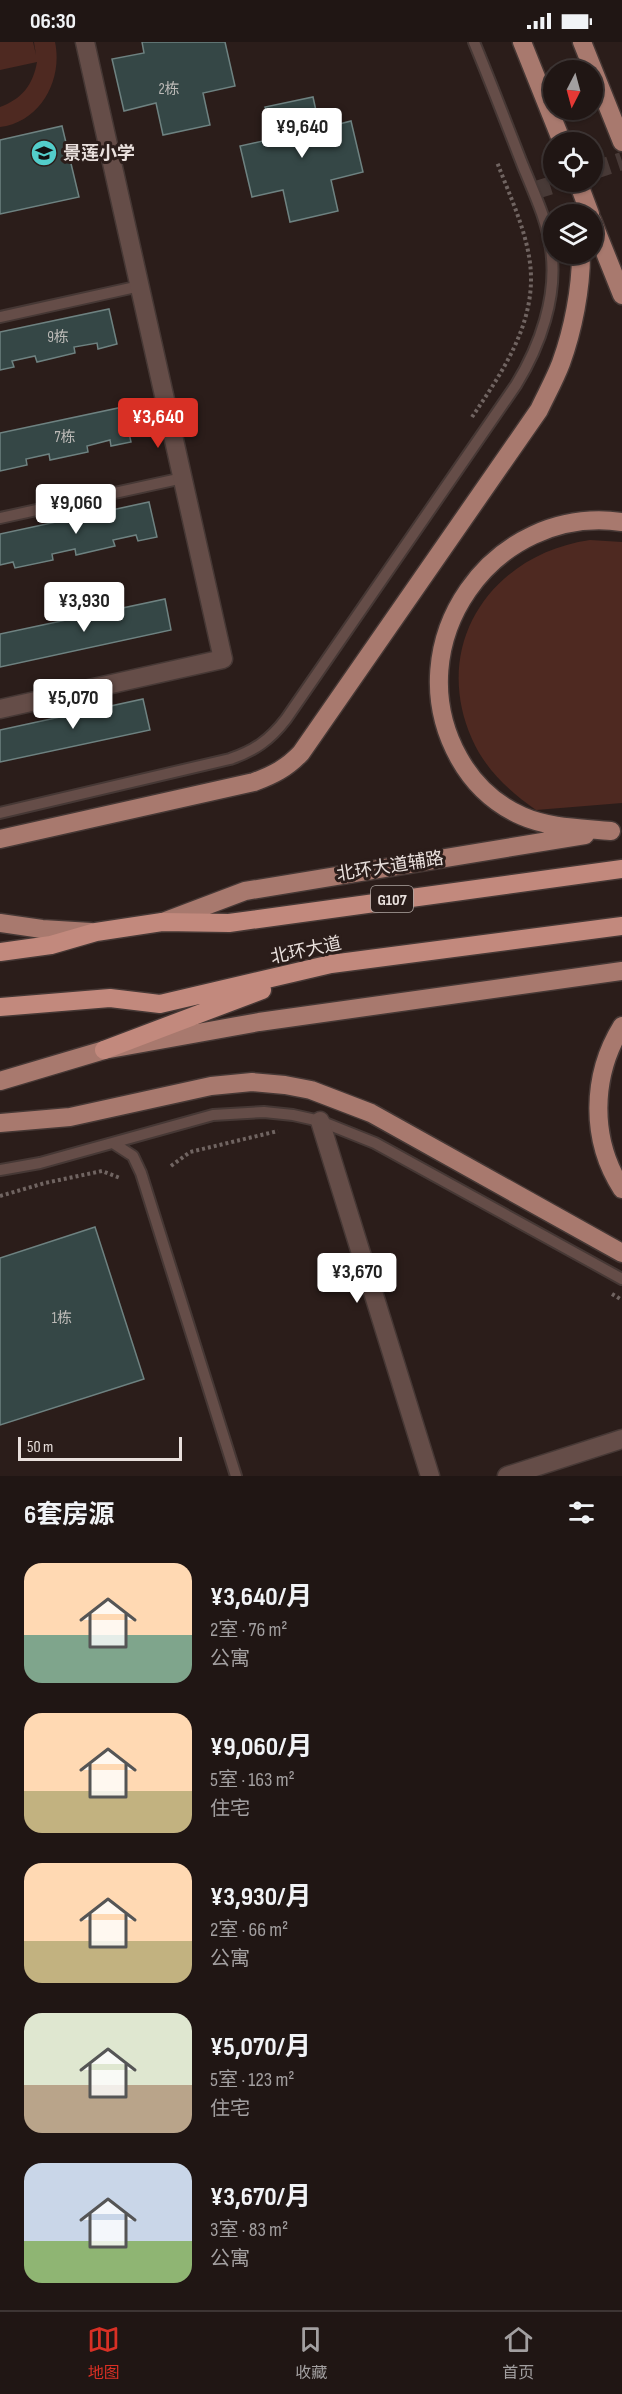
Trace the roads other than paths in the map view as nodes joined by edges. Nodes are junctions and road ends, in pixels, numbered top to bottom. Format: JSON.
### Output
{"nodes":[{"id":1,"x":85,"y":42,"type":"edge"},
{"id":2,"x":474,"y":42,"type":"edge"},
{"id":3,"x":522,"y":42,"type":"edge"},
{"id":4,"x":582,"y":42,"type":"edge"},
{"id":5,"x":558,"y":132,"type":"edge"},
{"id":6,"x":622,"y":142,"type":"edge"},
{"id":7,"x":603,"y":248,"type":"edge"},
{"id":8,"x":581,"y":264,"type":"edge"},
{"id":9,"x":140,"y":286,"type":"junction"},
{"id":10,"x":622,"y":295,"type":"edge"},
{"id":11,"x":0,"y":317,"type":"edge"},
{"id":12,"x":183,"y":478,"type":"junction"},
{"id":13,"x":0,"y":518,"type":"edge"},
{"id":14,"x":622,"y":522,"type":"edge"},
{"id":15,"x":0,"y":709,"type":"edge"},
{"id":16,"x":0,"y":813,"type":"edge"},
{"id":17,"x":616,"y":830,"type":"edge"},
{"id":18,"x":0,"y":839,"type":"edge"},
{"id":19,"x":622,"y":868,"type":"edge"},
{"id":20,"x":162,"y":922,"type":"junction"},
{"id":21,"x":0,"y":923,"type":"edge"},
{"id":22,"x":622,"y":926,"type":"edge"},
{"id":23,"x":96,"y":932,"type":"junction"},
{"id":24,"x":0,"y":952,"type":"edge"},
{"id":25,"x":331,"y":964,"type":"junction"},
{"id":26,"x":622,"y":971,"type":"edge"},
{"id":27,"x":0,"y":1006,"type":"edge"},
{"id":28,"x":622,"y":1026,"type":"edge"},
{"id":29,"x":104,"y":1050,"type":"junction"},
{"id":30,"x":0,"y":1082,"type":"edge"},
{"id":31,"x":320,"y":1120,"type":"junction"},
{"id":32,"x":0,"y":1124,"type":"edge"},
{"id":33,"x":113,"y":1143,"type":"junction"},
{"id":34,"x":0,"y":1170,"type":"edge"},
{"id":35,"x":622,"y":1189,"type":"edge"},
{"id":36,"x":622,"y":1253,"type":"edge"},
{"id":37,"x":622,"y":1279,"type":"edge"},
{"id":38,"x":622,"y":1439,"type":"edge"},
{"id":39,"x":236,"y":1476,"type":"edge"},
{"id":40,"x":430,"y":1476,"type":"edge"},
{"id":41,"x":507,"y":1476,"type":"edge"}],
"edges":[{"from":1,"to":9,"type":"street"},
{"from":2,"to":16,"type":"lane"},
{"from":3,"to":5,"type":"main road"},
{"from":4,"to":6,"type":"main road"},
{"from":7,"to":10,"type":"main road"},
{"from":8,"to":18,"type":"main road"},
{"from":9,"to":11,"type":"lane"},
{"from":9,"to":12,"type":"street"},
{"from":12,"to":13,"type":"lane"},
{"from":12,"to":15,"type":"street"},
{"from":14,"to":17,"type":"main road"},
{"from":17,"to":20,"type":"main road","name":"北环大道辅路"},
{"from":19,"to":20,"type":"highway","name":"北环大道","number":"G107"},
{"from":20,"to":23,"type":"highway","name":"北环大道","number":"G107"},
{"from":21,"to":23,"type":"main road"},
{"from":22,"to":25,"type":"highway","name":"北环大道"},
{"from":23,"to":24,"type":"highway","name":"北环大道","number":"G107"},
{"from":25,"to":27,"type":"highway","name":"北环大道"},
{"from":25,"to":29,"type":"highway"},
{"from":26,"to":29,"type":"main road"},
{"from":28,"to":35,"type":"main road"},
{"from":29,"to":30,"type":"main road"},
{"from":31,"to":33,"type":"lane"},
{"from":31,"to":37,"type":"lane"},
{"from":31,"to":40,"type":"street"},
{"from":32,"to":36,"type":"main road"},
{"from":33,"to":34,"type":"lane"},
{"from":33,"to":39,"type":"lane"},
{"from":38,"to":41,"type":"street"}]}
